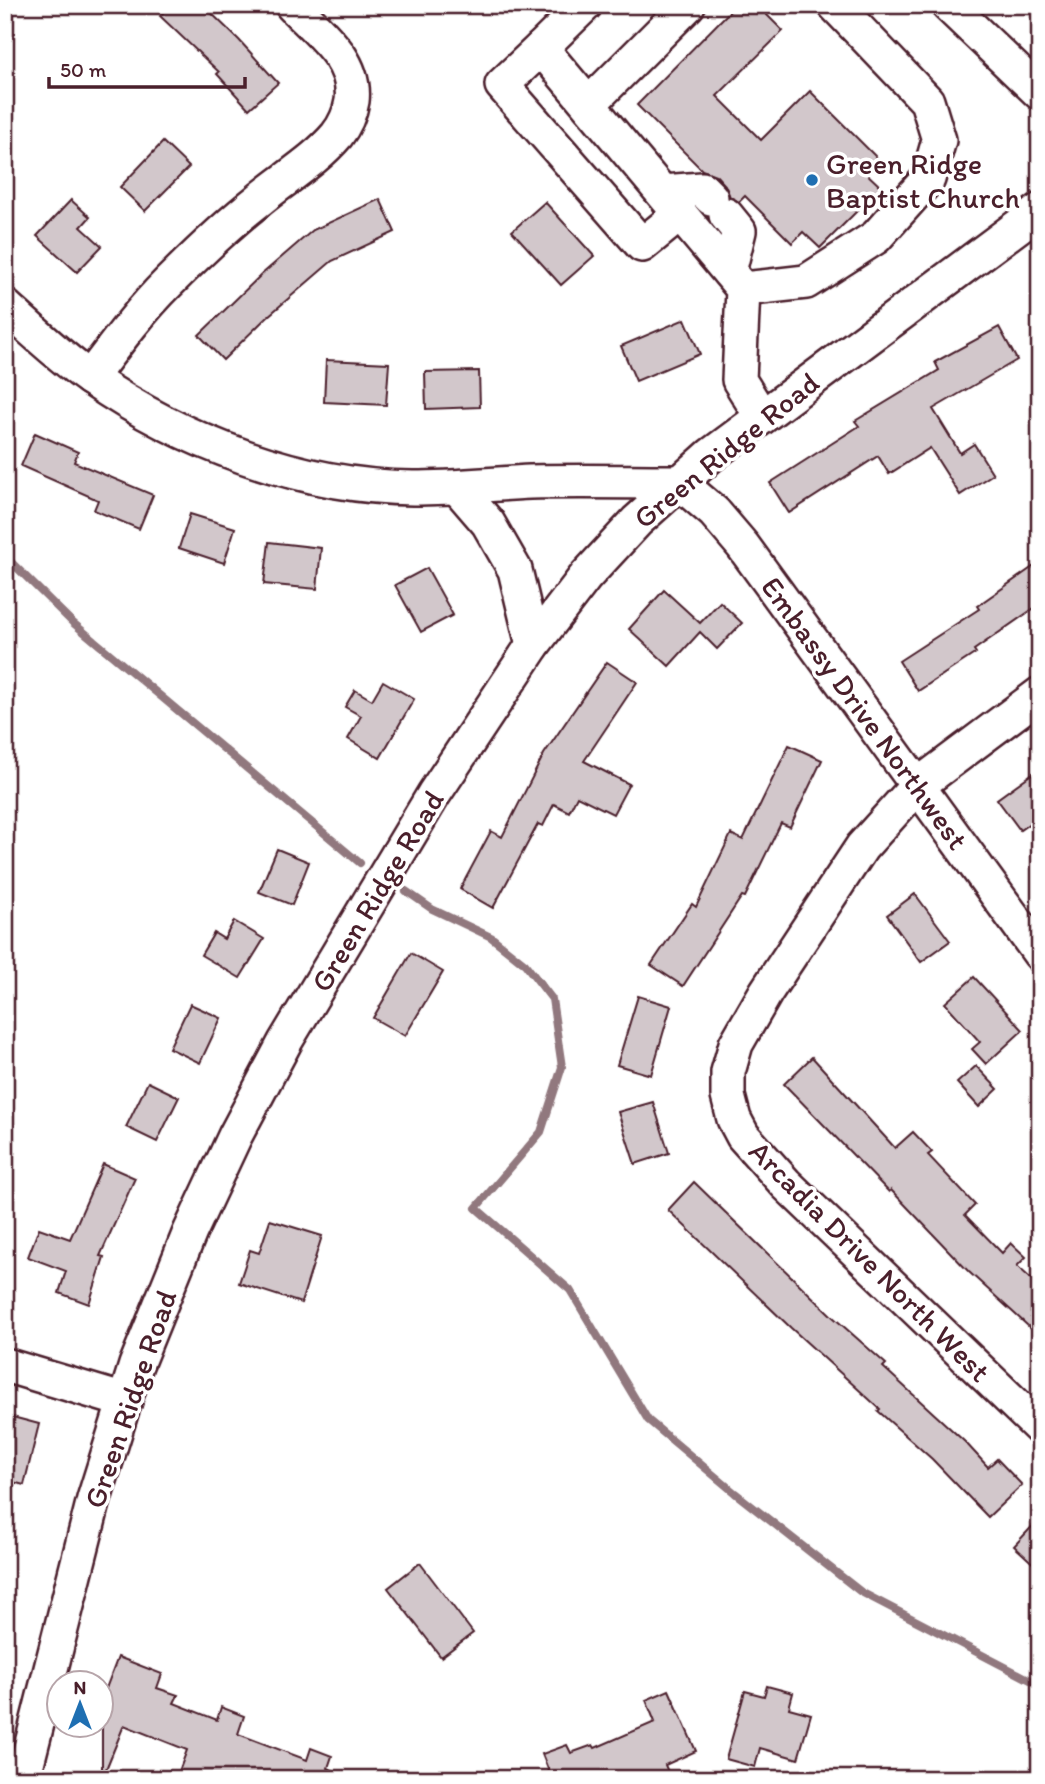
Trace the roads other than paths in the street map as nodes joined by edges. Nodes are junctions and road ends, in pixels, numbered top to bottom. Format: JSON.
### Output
{"nodes":[{"id":1,"x":292,"y":5,"type":"edge"},
{"id":2,"x":584,"y":5,"type":"edge"},
{"id":3,"x":688,"y":5,"type":"edge"},
{"id":4,"x":835,"y":5,"type":"edge"},
{"id":5,"x":948,"y":5,"type":"edge"},
{"id":6,"x":541,"y":48,"type":"junction"},
{"id":7,"x":1040,"y":93,"type":"edge"},
{"id":8,"x":589,"y":104,"type":"junction"},
{"id":9,"x":671,"y":203,"type":"junction"},
{"id":10,"x":1040,"y":210,"type":"edge"},
{"id":11,"x":736,"y":281,"type":"junction"},
{"id":12,"x":5,"y":306,"type":"edge"},
{"id":13,"x":90,"y":378,"type":"junction"},
{"id":14,"x":762,"y":417,"type":"junction"},
{"id":15,"x":679,"y":482,"type":"junction"},
{"id":16,"x":457,"y":487,"type":"junction"},
{"id":17,"x":533,"y":645,"type":"junction"},
{"id":18,"x":1040,"y":694,"type":"edge"},
{"id":19,"x":918,"y":786,"type":"junction"},
{"id":20,"x":1040,"y":954,"type":"edge"},
{"id":21,"x":5,"y":1365,"type":"edge"},
{"id":22,"x":125,"y":1401,"type":"junction"},
{"id":23,"x":1040,"y":1428,"type":"edge"},
{"id":24,"x":5,"y":1776,"type":"edge"},
{"id":25,"x":15,"y":1779,"type":"edge"},
{"id":26,"x":23,"y":1779,"type":"edge"}],
"edges":[{"from":1,"to":13,"type":"street"},
{"from":2,"to":6,"type":"street"},
{"from":3,"to":8,"type":"street"},
{"from":4,"to":11,"type":"street"},
{"from":5,"to":7,"type":"street"},
{"from":6,"to":8,"type":"street"},
{"from":6,"to":9,"type":"street"},
{"from":8,"to":9,"type":"street"},
{"from":9,"to":11,"type":"street"},
{"from":9,"to":11,"type":"street"},
{"from":10,"to":14,"type":"street","name":"Green Ridge Road"},
{"from":11,"to":14,"type":"street"},
{"from":12,"to":13,"type":"street"},
{"from":13,"to":16,"type":"street"},
{"from":14,"to":15,"type":"street","name":"Green Ridge Road"},
{"from":15,"to":16,"type":"street"},
{"from":15,"to":17,"type":"street","name":"Green Ridge Road"},
{"from":15,"to":19,"type":"street","name":"Embassy Drive Northwest"},
{"from":16,"to":17,"type":"street"},
{"from":17,"to":22,"type":"street","name":"Green Ridge Road"},
{"from":18,"to":19,"type":"street","name":"Arcadia Drive North West"},
{"from":19,"to":20,"type":"street","name":"Embassy Drive Northwest"},
{"from":19,"to":23,"type":"street","name":"Arcadia Drive North West"},
{"from":21,"to":22,"type":"street"},
{"from":22,"to":26,"type":"street","name":"Green Ridge Road"},
{"from":24,"to":25,"type":"street"}]}
